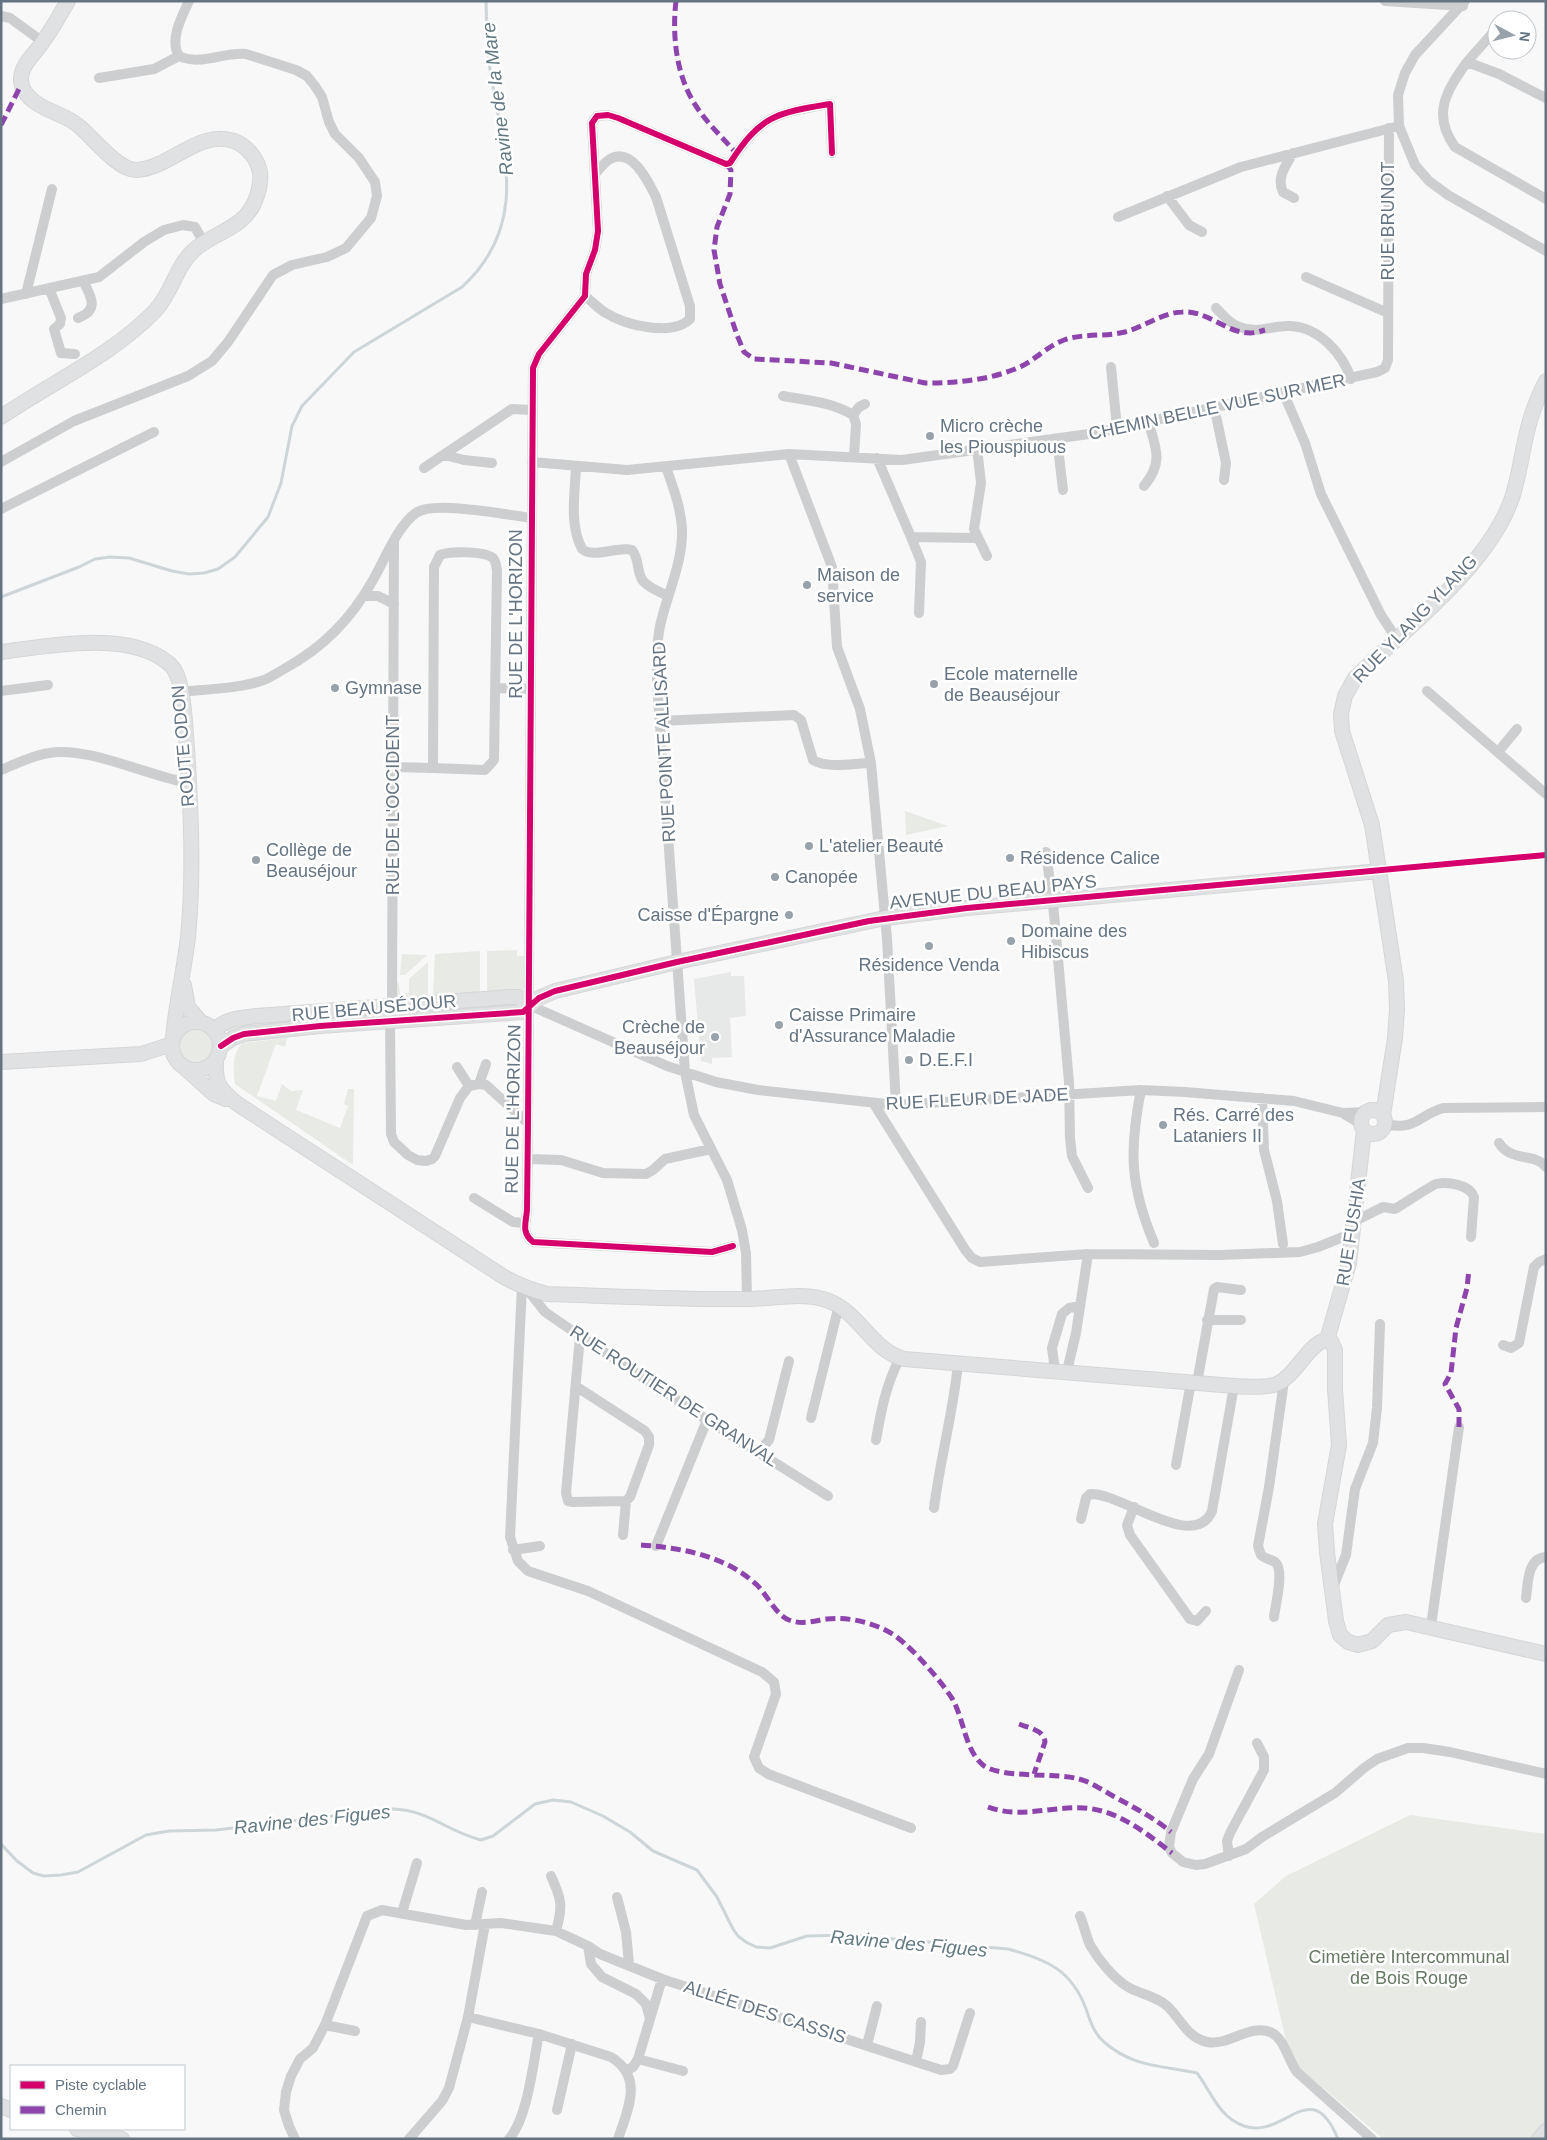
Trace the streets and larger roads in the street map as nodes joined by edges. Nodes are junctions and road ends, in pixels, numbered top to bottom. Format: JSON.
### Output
{"nodes":[{"id":1,"x":68,"y":1,"type":"edge"},
{"id":2,"x":189,"y":1,"type":"edge"},
{"id":3,"x":1385,"y":1,"type":"edge"},
{"id":4,"x":1464,"y":4,"type":"edge"},
{"id":5,"x":1,"y":16,"type":"edge"},
{"id":6,"x":1487,"y":39,"type":"edge"},
{"id":7,"x":43,"y":42,"type":"junction"},
{"id":8,"x":179,"y":56,"type":"junction"},
{"id":9,"x":1467,"y":62,"type":"junction"},
{"id":10,"x":100,"y":78,"type":"dead end"},
{"id":11,"x":1546,"y":98,"type":"edge"},
{"id":12,"x":1394,"y":127,"type":"junction"},
{"id":13,"x":1293,"y":152,"type":"junction"},
{"id":14,"x":832,"y":153,"type":"dead end"},
{"id":15,"x":596,"y":172,"type":"junction"},
{"id":16,"x":52,"y":189,"type":"dead end"},
{"id":17,"x":1167,"y":196,"type":"junction"},
{"id":18,"x":1294,"y":198,"type":"dead end"},
{"id":19,"x":1546,"y":199,"type":"edge"},
{"id":20,"x":1118,"y":217,"type":"dead end"},
{"id":21,"x":1202,"y":232,"type":"dead end"},
{"id":22,"x":204,"y":244,"type":"junction"},
{"id":23,"x":1546,"y":251,"type":"edge"},
{"id":24,"x":1306,"y":277,"type":"dead end"},
{"id":25,"x":83,"y":281,"type":"junction"},
{"id":26,"x":49,"y":288,"type":"junction"},
{"id":27,"x":26,"y":294,"type":"junction"},
{"id":28,"x":585,"y":296,"type":"junction"},
{"id":29,"x":1,"y":299,"type":"edge"},
{"id":30,"x":1216,"y":308,"type":"dead end"},
{"id":31,"x":1388,"y":313,"type":"junction"},
{"id":32,"x":78,"y":318,"type":"dead end"},
{"id":33,"x":75,"y":354,"type":"dead end"},
{"id":34,"x":1388,"y":360,"type":"joint"},
{"id":35,"x":1111,"y":367,"type":"dead end"},
{"id":36,"x":1351,"y":379,"type":"junction"},
{"id":37,"x":1546,"y":381,"type":"edge"},
{"id":38,"x":1283,"y":392,"type":"junction"},
{"id":39,"x":783,"y":396,"type":"dead end"},
{"id":40,"x":866,"y":404,"type":"dead end"},
{"id":41,"x":1214,"y":406,"type":"junction"},
{"id":42,"x":533,"y":410,"type":"junction"},
{"id":43,"x":853,"y":415,"type":"junction"},
{"id":44,"x":1,"y":417,"type":"edge"},
{"id":45,"x":1148,"y":421,"type":"junction"},
{"id":46,"x":1117,"y":428,"type":"junction"},
{"id":47,"x":154,"y":432,"type":"dead end"},
{"id":48,"x":1057,"y":439,"type":"junction"},
{"id":49,"x":978,"y":448,"type":"junction"},
{"id":50,"x":789,"y":454,"type":"junction"},
{"id":51,"x":445,"y":455,"type":"junction"},
{"id":52,"x":854,"y":456,"type":"junction"},
{"id":53,"x":877,"y":458,"type":"junction"},
{"id":54,"x":1,"y":462,"type":"edge"},
{"id":55,"x":532,"y":462,"type":"junction"},
{"id":56,"x":492,"y":463,"type":"dead end"},
{"id":57,"x":576,"y":466,"type":"junction"},
{"id":58,"x":666,"y":467,"type":"junction"},
{"id":59,"x":424,"y":468,"type":"dead end"},
{"id":60,"x":1224,"y":480,"type":"dead end"},
{"id":61,"x":1144,"y":486,"type":"dead end"},
{"id":62,"x":1063,"y":490,"type":"dead end"},
{"id":63,"x":1,"y":509,"type":"edge"},
{"id":64,"x":531,"y":518,"type":"junction"},
{"id":65,"x":911,"y":537,"type":"junction"},
{"id":66,"x":977,"y":538,"type":"junction"},
{"id":67,"x":394,"y":542,"type":"junction"},
{"id":68,"x":987,"y":556,"type":"dead end"},
{"id":69,"x":364,"y":596,"type":"junction"},
{"id":70,"x":668,"y":596,"type":"junction"},
{"id":71,"x":394,"y":604,"type":"junction"},
{"id":72,"x":919,"y":613,"type":"dead end"},
{"id":73,"x":1396,"y":638,"type":"junction"},
{"id":74,"x":1,"y":652,"type":"edge"},
{"id":75,"x":48,"y":685,"type":"dead end"},
{"id":76,"x":495,"y":688,"type":"junction"},
{"id":77,"x":531,"y":689,"type":"junction"},
{"id":78,"x":1,"y":691,"type":"edge"},
{"id":79,"x":1427,"y":691,"type":"dead end"},
{"id":80,"x":181,"y":692,"type":"junction"},
{"id":81,"x":660,"y":721,"type":"junction"},
{"id":82,"x":1517,"y":729,"type":"dead end"},
{"id":83,"x":1498,"y":752,"type":"junction"},
{"id":84,"x":872,"y":763,"type":"junction"},
{"id":85,"x":394,"y":767,"type":"junction"},
{"id":86,"x":433,"y":768,"type":"junction"},
{"id":87,"x":1,"y":770,"type":"edge"},
{"id":88,"x":189,"y":783,"type":"junction"},
{"id":89,"x":1546,"y":794,"type":"edge"},
{"id":90,"x":1046,"y":852,"type":"dead end"},
{"id":91,"x":1380,"y":871,"type":"junction"},
{"id":92,"x":1053,"y":900,"type":"junction"},
{"id":93,"x":885,"y":918,"type":"junction"},
{"id":94,"x":677,"y":962,"type":"junction"},
{"id":95,"x":183,"y":974,"type":"junction"},
{"id":96,"x":529,"y":1005,"type":"junction"},
{"id":97,"x":392,"y":1006,"type":"junction"},
{"id":98,"x":390,"y":1020,"type":"junction"},
{"id":99,"x":201,"y":1022,"type":"junction"},
{"id":100,"x":215,"y":1030,"type":"junction"},
{"id":101,"x":173,"y":1041,"type":"junction"},
{"id":102,"x":221,"y":1046,"type":"junction"},
{"id":103,"x":141,"y":1054,"type":"junction"},
{"id":104,"x":216,"y":1061,"type":"junction"},
{"id":105,"x":1,"y":1062,"type":"edge"},
{"id":106,"x":486,"y":1064,"type":"dead end"},
{"id":107,"x":182,"y":1066,"type":"junction"},
{"id":108,"x":457,"y":1067,"type":"dead end"},
{"id":109,"x":685,"y":1072,"type":"junction"},
{"id":110,"x":474,"y":1085,"type":"junction"},
{"id":111,"x":1141,"y":1090,"type":"junction"},
{"id":112,"x":1069,"y":1094,"type":"junction"},
{"id":113,"x":1262,"y":1098,"type":"junction"},
{"id":114,"x":236,"y":1103,"type":"junction"},
{"id":115,"x":874,"y":1104,"type":"junction"},
{"id":116,"x":896,"y":1106,"type":"junction"},
{"id":117,"x":1546,"y":1107,"type":"edge"},
{"id":118,"x":1372,"y":1121,"type":"junction"},
{"id":119,"x":528,"y":1123,"type":"junction"},
{"id":120,"x":1499,"y":1143,"type":"dead end"},
{"id":121,"x":711,"y":1149,"type":"junction"},
{"id":122,"x":528,"y":1159,"type":"junction"},
{"id":123,"x":1546,"y":1167,"type":"edge"},
{"id":124,"x":1088,"y":1188,"type":"dead end"},
{"id":125,"x":474,"y":1198,"type":"dead end"},
{"id":126,"x":524,"y":1223,"type":"junction"},
{"id":127,"x":1354,"y":1227,"type":"junction"},
{"id":128,"x":1471,"y":1237,"type":"dead end"},
{"id":129,"x":1154,"y":1243,"type":"dead end"},
{"id":130,"x":1283,"y":1244,"type":"dead end"},
{"id":131,"x":733,"y":1246,"type":"dead end"},
{"id":132,"x":1088,"y":1254,"type":"junction"},
{"id":133,"x":1546,"y":1259,"type":"edge"},
{"id":134,"x":524,"y":1287,"type":"junction"},
{"id":135,"x":1242,"y":1290,"type":"dead end"},
{"id":136,"x":747,"y":1299,"type":"junction"},
{"id":137,"x":839,"y":1305,"type":"junction"},
{"id":138,"x":1080,"y":1306,"type":"junction"},
{"id":139,"x":1207,"y":1320,"type":"junction"},
{"id":140,"x":1241,"y":1320,"type":"dead end"},
{"id":141,"x":1380,"y":1324,"type":"dead end"},
{"id":142,"x":580,"y":1336,"type":"junction"},
{"id":143,"x":1328,"y":1340,"type":"junction"},
{"id":144,"x":1503,"y":1345,"type":"dead end"},
{"id":145,"x":900,"y":1358,"type":"junction"},
{"id":146,"x":788,"y":1362,"type":"dead end"},
{"id":147,"x":958,"y":1364,"type":"junction"},
{"id":148,"x":1061,"y":1371,"type":"junction"},
{"id":149,"x":1284,"y":1381,"type":"junction"},
{"id":150,"x":1194,"y":1383,"type":"junction"},
{"id":151,"x":1234,"y":1386,"type":"junction"},
{"id":152,"x":577,"y":1387,"type":"junction"},
{"id":153,"x":811,"y":1418,"type":"dead end"},
{"id":154,"x":707,"y":1420,"type":"junction"},
{"id":155,"x":1459,"y":1427,"type":"dead end"},
{"id":156,"x":876,"y":1440,"type":"dead end"},
{"id":157,"x":758,"y":1452,"type":"junction"},
{"id":158,"x":1176,"y":1465,"type":"dead end"},
{"id":159,"x":828,"y":1496,"type":"dead end"},
{"id":160,"x":626,"y":1501,"type":"junction"},
{"id":161,"x":1134,"y":1507,"type":"junction"},
{"id":162,"x":934,"y":1508,"type":"dead end"},
{"id":163,"x":1081,"y":1520,"type":"dead end"},
{"id":164,"x":623,"y":1535,"type":"dead end"},
{"id":165,"x":540,"y":1546,"type":"dead end"},
{"id":166,"x":656,"y":1546,"type":"dead end"},
{"id":167,"x":513,"y":1550,"type":"junction"},
{"id":168,"x":1546,"y":1557,"type":"edge"},
{"id":169,"x":1333,"y":1587,"type":"junction"},
{"id":170,"x":1526,"y":1598,"type":"dead end"},
{"id":171,"x":1206,"y":1611,"type":"dead end"},
{"id":172,"x":1274,"y":1617,"type":"dead end"},
{"id":173,"x":1431,"y":1626,"type":"junction"},
{"id":174,"x":1546,"y":1654,"type":"edge"},
{"id":175,"x":1239,"y":1670,"type":"dead end"},
{"id":176,"x":1257,"y":1744,"type":"dead end"},
{"id":177,"x":1546,"y":1774,"type":"edge"},
{"id":178,"x":911,"y":1828,"type":"dead end"},
{"id":179,"x":1229,"y":1856,"type":"junction"},
{"id":180,"x":417,"y":1863,"type":"dead end"},
{"id":181,"x":551,"y":1876,"type":"dead end"},
{"id":182,"x":482,"y":1892,"type":"dead end"},
{"id":183,"x":617,"y":1897,"type":"dead end"},
{"id":184,"x":402,"y":1913,"type":"junction"},
{"id":185,"x":1080,"y":1916,"type":"dead end"},
{"id":186,"x":480,"y":1925,"type":"junction"},
{"id":187,"x":556,"y":1932,"type":"junction"},
{"id":188,"x":588,"y":1946,"type":"junction"},
{"id":189,"x":629,"y":1964,"type":"junction"},
{"id":190,"x":662,"y":1979,"type":"junction"},
{"id":191,"x":877,"y":2006,"type":"dead end"},
{"id":192,"x":970,"y":2013,"type":"dead end"},
{"id":193,"x":468,"y":2017,"type":"junction"},
{"id":194,"x":650,"y":2019,"type":"junction"},
{"id":195,"x":921,"y":2022,"type":"dead end"},
{"id":196,"x":325,"y":2025,"type":"junction"},
{"id":197,"x":355,"y":2031,"type":"dead end"},
{"id":198,"x":539,"y":2034,"type":"junction"},
{"id":199,"x":572,"y":2044,"type":"junction"},
{"id":200,"x":867,"y":2045,"type":"junction"},
{"id":201,"x":638,"y":2059,"type":"junction"},
{"id":202,"x":916,"y":2062,"type":"junction"},
{"id":203,"x":627,"y":2070,"type":"junction"},
{"id":204,"x":684,"y":2071,"type":"dead end"},
{"id":205,"x":557,"y":2110,"type":"dead end"},
{"id":206,"x":82,"y":2130,"type":"edge"},
{"id":207,"x":1546,"y":2131,"type":"edge"},
{"id":208,"x":122,"y":2139,"type":"edge"},
{"id":209,"x":295,"y":2139,"type":"edge"},
{"id":210,"x":409,"y":2139,"type":"edge"},
{"id":211,"x":509,"y":2139,"type":"edge"},
{"id":212,"x":618,"y":2139,"type":"edge"},
{"id":213,"x":1372,"y":2139,"type":"edge"},
{"id":214,"x":1539,"y":2139,"type":"edge"}],
"edges":[{"from":1,"to":7,"type":"street"},
{"from":2,"to":8,"type":"street"},
{"from":3,"to":4,"type":"street"},
{"from":4,"to":12,"type":"street","name":"RUE BRUNOT"},
{"from":5,"to":7,"type":"street"},
{"from":6,"to":9,"type":"street"},
{"from":7,"to":22,"type":"street"},
{"from":8,"to":10,"type":"street"},
{"from":8,"to":54,"type":"street"},
{"from":9,"to":11,"type":"street"},
{"from":9,"to":19,"type":"street"},
{"from":12,"to":13,"type":"street"},
{"from":12,"to":23,"type":"street"},
{"from":12,"to":31,"type":"street","name":"RUE BRUNOT"},
{"from":13,"to":17,"type":"street"},
{"from":13,"to":18,"type":"street"},
{"from":14,"to":15,"type":"street"},
{"from":15,"to":28,"type":"street"},
{"from":15,"to":28,"type":"street"},
{"from":16,"to":27,"type":"street"},
{"from":17,"to":20,"type":"street"},
{"from":17,"to":21,"type":"street"},
{"from":22,"to":25,"type":"street"},
{"from":22,"to":44,"type":"street"},
{"from":24,"to":31,"type":"street","name":"RUE BRUNOT"},
{"from":25,"to":26,"type":"street"},
{"from":25,"to":32,"type":"street"},
{"from":26,"to":27,"type":"street"},
{"from":26,"to":33,"type":"street"},
{"from":27,"to":29,"type":"street"},
{"from":28,"to":42,"type":"street","name":"RUE DE L'HORIZON"},
{"from":30,"to":36,"type":"street"},
{"from":31,"to":34,"type":"street","name":"RUE BRUNOT"},
{"from":34,"to":36,"type":"street","name":"CHEMIN BELLE VUE SUR MER"},
{"from":35,"to":46,"type":"street"},
{"from":36,"to":38,"type":"street","name":"CHEMIN BELLE VUE SUR MER"},
{"from":37,"to":73,"type":"street","name":"RUE YLANG YLANG"},
{"from":38,"to":41,"type":"street","name":"CHEMIN BELLE VUE SUR MER"},
{"from":38,"to":73,"type":"street"},
{"from":39,"to":43,"type":"street"},
{"from":40,"to":43,"type":"street"},
{"from":41,"to":45,"type":"street","name":"CHEMIN BELLE VUE SUR MER"},
{"from":41,"to":60,"type":"street"},
{"from":42,"to":51,"type":"street"},
{"from":42,"to":55,"type":"street","name":"RUE DE L'HORIZON"},
{"from":43,"to":52,"type":"street"},
{"from":45,"to":46,"type":"street","name":"CHEMIN BELLE VUE SUR MER"},
{"from":45,"to":61,"type":"street"},
{"from":46,"to":48,"type":"street","name":"CHEMIN BELLE VUE SUR MER"},
{"from":47,"to":63,"type":"street"},
{"from":48,"to":49,"type":"street","name":"CHEMIN BELLE VUE SUR MER"},
{"from":48,"to":62,"type":"street"},
{"from":49,"to":53,"type":"street","name":"CHEMIN BELLE VUE SUR MER"},
{"from":49,"to":66,"type":"street"},
{"from":50,"to":52,"type":"street","name":"CHEMIN BELLE VUE SUR MER"},
{"from":50,"to":58,"type":"street","name":"CHEMIN BELLE VUE SUR MER"},
{"from":50,"to":84,"type":"street"},
{"from":51,"to":56,"type":"street"},
{"from":51,"to":59,"type":"street"},
{"from":52,"to":53,"type":"street","name":"CHEMIN BELLE VUE SUR MER"},
{"from":53,"to":65,"type":"street"},
{"from":55,"to":57,"type":"street","name":"CHEMIN BELLE VUE SUR MER"},
{"from":55,"to":64,"type":"street","name":"RUE DE L'HORIZON"},
{"from":57,"to":58,"type":"street","name":"CHEMIN BELLE VUE SUR MER"},
{"from":57,"to":70,"type":"street"},
{"from":58,"to":70,"type":"street","name":"RUE POINTE ALLISARD"},
{"from":64,"to":67,"type":"street"},
{"from":64,"to":77,"type":"street","name":"RUE DE L'HORIZON"},
{"from":65,"to":66,"type":"street"},
{"from":65,"to":72,"type":"street"},
{"from":66,"to":68,"type":"street"},
{"from":67,"to":69,"type":"street"},
{"from":67,"to":71,"type":"street","name":"RUE DE L'OCCIDENT"},
{"from":69,"to":71,"type":"street"},
{"from":69,"to":80,"type":"street"},
{"from":70,"to":81,"type":"street","name":"RUE POINTE ALLISARD"},
{"from":71,"to":85,"type":"street","name":"RUE DE L'OCCIDENT"},
{"from":73,"to":91,"type":"street","name":"RUE YLANG YLANG"},
{"from":74,"to":80,"type":"street","name":"ROUTE ODON"},
{"from":75,"to":78,"type":"street"},
{"from":76,"to":77,"type":"street"},
{"from":76,"to":86,"type":"street"},
{"from":76,"to":86,"type":"street"},
{"from":77,"to":96,"type":"street","name":"RUE DE L'HORIZON"},
{"from":79,"to":83,"type":"street"},
{"from":80,"to":88,"type":"street","name":"ROUTE ODON"},
{"from":81,"to":84,"type":"street"},
{"from":81,"to":94,"type":"street","name":"RUE POINTE ALLISARD"},
{"from":82,"to":83,"type":"street"},
{"from":83,"to":89,"type":"street"},
{"from":84,"to":93,"type":"street"},
{"from":85,"to":86,"type":"street"},
{"from":85,"to":97,"type":"street","name":"RUE DE L'OCCIDENT"},
{"from":87,"to":88,"type":"street"},
{"from":88,"to":95,"type":"street","name":"ROUTE ODON"},
{"from":90,"to":92,"type":"street"},
{"from":91,"to":92,"type":"street","name":"AVENUE DU BEAU PAYS"},
{"from":91,"to":118,"type":"street","name":"RUE YLANG YLANG"},
{"from":92,"to":93,"type":"street","name":"AVENUE DU BEAU PAYS"},
{"from":92,"to":112,"type":"street"},
{"from":93,"to":94,"type":"street","name":"AVENUE DU BEAU PAYS"},
{"from":93,"to":116,"type":"street"},
{"from":94,"to":96,"type":"street","name":"AVENUE DU BEAU PAYS"},
{"from":94,"to":109,"type":"street","name":"RUE POINTE ALLISARD"},
{"from":95,"to":99,"type":"street","name":"ROUTE ODON"},
{"from":95,"to":101,"type":"street","name":"ROUTE ODON"},
{"from":96,"to":97,"type":"street","name":"RUE BEAUSÉJOUR"},
{"from":96,"to":98,"type":"street","name":"RUE BEAUSÉJOUR"},
{"from":96,"to":109,"type":"street","name":"RUE FLEUR DE JADE"},
{"from":96,"to":119,"type":"street","name":"RUE DE L'HORIZON"},
{"from":97,"to":100,"type":"street","name":"RUE BEAUSÉJOUR"},
{"from":98,"to":102,"type":"street","name":"RUE BEAUSÉJOUR"},
{"from":98,"to":110,"type":"street"},
{"from":99,"to":100,"type":"street"},
{"from":99,"to":101,"type":"street"},
{"from":100,"to":102,"type":"street"},
{"from":101,"to":103,"type":"street"},
{"from":101,"to":107,"type":"street"},
{"from":102,"to":104,"type":"street"},
{"from":103,"to":105,"type":"street"},
{"from":103,"to":107,"type":"street"},
{"from":104,"to":107,"type":"street"},
{"from":104,"to":114,"type":"street"},
{"from":106,"to":110,"type":"street"},
{"from":107,"to":114,"type":"street"},
{"from":108,"to":110,"type":"street"},
{"from":109,"to":115,"type":"street","name":"RUE FLEUR DE JADE"},
{"from":109,"to":121,"type":"street","name":"RUE POINTE ALLISARD"},
{"from":110,"to":119,"type":"street"},
{"from":111,"to":112,"type":"street","name":"RUE FLEUR DE JADE"},
{"from":111,"to":113,"type":"street","name":"RUE FLEUR DE JADE"},
{"from":111,"to":129,"type":"street"},
{"from":112,"to":116,"type":"street","name":"RUE FLEUR DE JADE"},
{"from":112,"to":124,"type":"street"},
{"from":113,"to":118,"type":"street","name":"RUE FLEUR DE JADE"},
{"from":113,"to":130,"type":"street"},
{"from":114,"to":134,"type":"street","name":"RUE ROUTIER DE GRANVAL"},
{"from":115,"to":116,"type":"street","name":"RUE FLEUR DE JADE"},
{"from":115,"to":132,"type":"street"},
{"from":117,"to":118,"type":"street"},
{"from":118,"to":127,"type":"street","name":"RUE FUSHIA"},
{"from":119,"to":122,"type":"street","name":"RUE DE L'HORIZON"},
{"from":120,"to":123,"type":"street"},
{"from":121,"to":122,"type":"street"},
{"from":121,"to":136,"type":"street","name":"RUE POINTE ALLISARD"},
{"from":122,"to":126,"type":"street","name":"RUE DE L'HORIZON"},
{"from":125,"to":126,"type":"street","name":"RUE DE L'HORIZON"},
{"from":126,"to":131,"type":"street"},
{"from":127,"to":128,"type":"street"},
{"from":127,"to":132,"type":"street"},
{"from":127,"to":143,"type":"street","name":"RUE FUSHIA"},
{"from":132,"to":138,"type":"street"},
{"from":133,"to":144,"type":"street"},
{"from":134,"to":136,"type":"street","name":"RUE ROUTIER DE GRANVAL"},
{"from":134,"to":142,"type":"street","name":"RUE ROUTIER DE GRANVAL"},
{"from":134,"to":167,"type":"street"},
{"from":135,"to":139,"type":"street"},
{"from":136,"to":137,"type":"street","name":"RUE ROUTIER DE GRANVAL"},
{"from":137,"to":145,"type":"street","name":"RUE ROUTIER DE GRANVAL"},
{"from":137,"to":153,"type":"street"},
{"from":138,"to":148,"type":"street"},
{"from":138,"to":148,"type":"street"},
{"from":139,"to":140,"type":"street"},
{"from":139,"to":150,"type":"street"},
{"from":141,"to":169,"type":"street"},
{"from":142,"to":152,"type":"street"},
{"from":142,"to":154,"type":"street","name":"RUE ROUTIER DE GRANVAL"},
{"from":143,"to":149,"type":"street"},
{"from":143,"to":169,"type":"street"},
{"from":145,"to":147,"type":"street","name":"RUE ROUTIER DE GRANVAL"},
{"from":145,"to":156,"type":"street"},
{"from":146,"to":157,"type":"street"},
{"from":147,"to":148,"type":"street","name":"RUE ROUTIER DE GRANVAL"},
{"from":147,"to":162,"type":"street"},
{"from":148,"to":150,"type":"street","name":"RUE ROUTIER DE GRANVAL"},
{"from":149,"to":151,"type":"street","name":"RUE ROUTIER DE GRANVAL"},
{"from":149,"to":172,"type":"street"},
{"from":150,"to":151,"type":"street","name":"RUE ROUTIER DE GRANVAL"},
{"from":150,"to":158,"type":"street"},
{"from":151,"to":161,"type":"street"},
{"from":152,"to":160,"type":"street"},
{"from":152,"to":160,"type":"street"},
{"from":154,"to":157,"type":"street","name":"RUE ROUTIER DE GRANVAL"},
{"from":154,"to":166,"type":"street"},
{"from":155,"to":173,"type":"street"},
{"from":157,"to":159,"type":"street","name":"RUE ROUTIER DE GRANVAL"},
{"from":160,"to":164,"type":"street"},
{"from":161,"to":163,"type":"street"},
{"from":161,"to":171,"type":"street"},
{"from":165,"to":167,"type":"street"},
{"from":167,"to":178,"type":"street"},
{"from":168,"to":170,"type":"street"},
{"from":169,"to":173,"type":"street"},
{"from":173,"to":174,"type":"street"},
{"from":175,"to":179,"type":"street"},
{"from":176,"to":179,"type":"street"},
{"from":177,"to":179,"type":"street"},
{"from":180,"to":184,"type":"street"},
{"from":181,"to":187,"type":"street"},
{"from":182,"to":186,"type":"street"},
{"from":183,"to":189,"type":"street"},
{"from":184,"to":186,"type":"street","name":"ALLÉE DES CASSIS"},
{"from":184,"to":196,"type":"street","name":"ALLÉE DES CASSIS"},
{"from":185,"to":213,"type":"street"},
{"from":186,"to":187,"type":"street","name":"ALLÉE DES CASSIS"},
{"from":186,"to":193,"type":"street"},
{"from":187,"to":188,"type":"street","name":"ALLÉE DES CASSIS"},
{"from":188,"to":189,"type":"street","name":"ALLÉE DES CASSIS"},
{"from":188,"to":194,"type":"street"},
{"from":189,"to":190,"type":"street","name":"ALLÉE DES CASSIS"},
{"from":190,"to":194,"type":"street","name":"ALLÉE DES CASSIS"},
{"from":190,"to":200,"type":"street","name":"ALLÉE DES CASSIS"},
{"from":191,"to":200,"type":"street","name":"ALLÉE DES CASSIS"},
{"from":192,"to":202,"type":"street","name":"ALLÉE DES CASSIS"},
{"from":193,"to":198,"type":"street"},
{"from":193,"to":210,"type":"street"},
{"from":194,"to":201,"type":"street","name":"ALLÉE DES CASSIS"},
{"from":195,"to":202,"type":"street"},
{"from":196,"to":197,"type":"street"},
{"from":196,"to":209,"type":"street","name":"ALLÉE DES CASSIS"},
{"from":198,"to":199,"type":"street"},
{"from":198,"to":211,"type":"street"},
{"from":199,"to":203,"type":"street"},
{"from":199,"to":205,"type":"street"},
{"from":200,"to":202,"type":"street","name":"ALLÉE DES CASSIS"},
{"from":201,"to":203,"type":"street","name":"ALLÉE DES CASSIS"},
{"from":201,"to":204,"type":"street"},
{"from":203,"to":212,"type":"street"},
{"from":206,"to":208,"type":"street"},
{"from":207,"to":214,"type":"street"}]}
